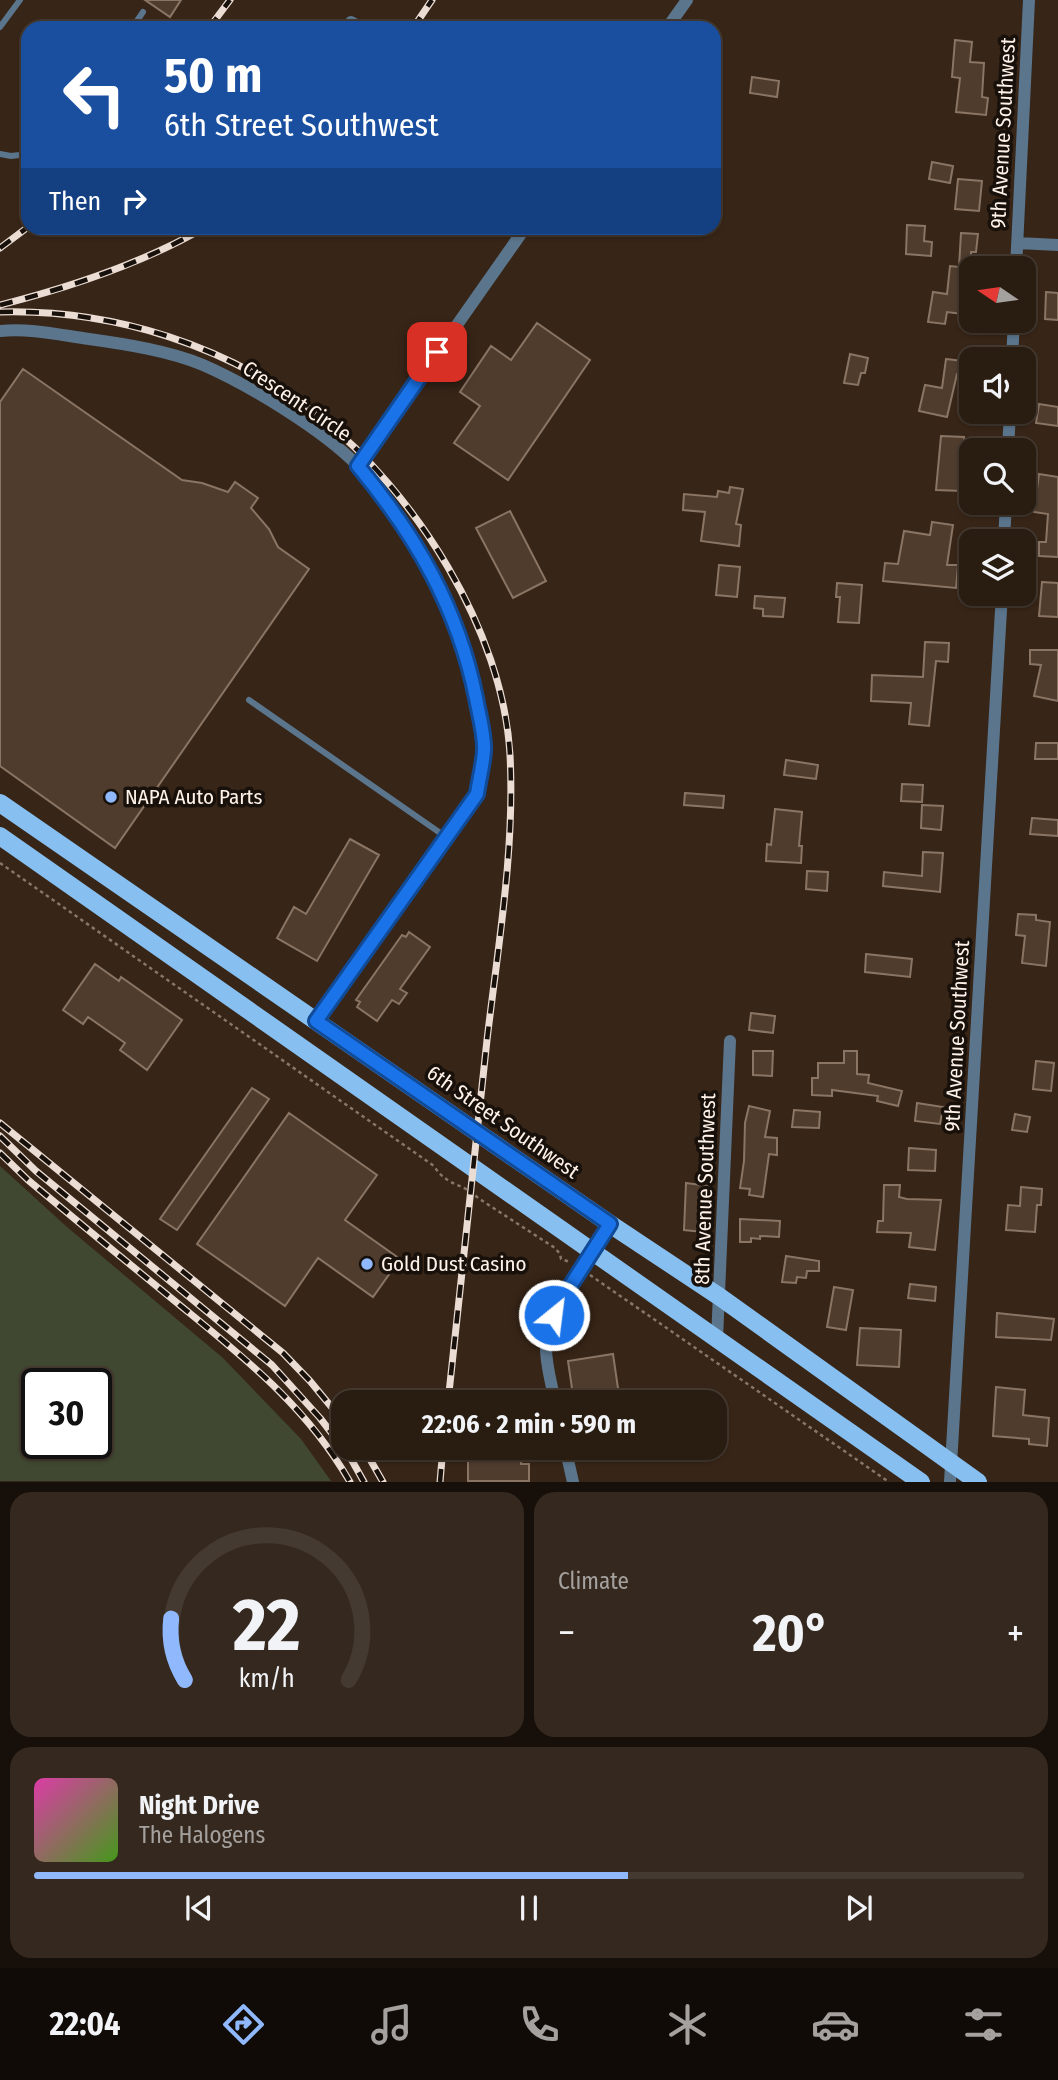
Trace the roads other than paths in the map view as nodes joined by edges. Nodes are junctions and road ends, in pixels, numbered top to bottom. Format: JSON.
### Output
{"nodes":[{"id":1,"x":20,"y":0,"type":"edge"},
{"id":2,"x":687,"y":0,"type":"edge"},
{"id":3,"x":1029,"y":0,"type":"edge"},
{"id":4,"x":143,"y":12,"type":"dead end"},
{"id":5,"x":137,"y":21,"type":"edge"},
{"id":6,"x":672,"y":21,"type":"edge"},
{"id":7,"x":0,"y":27,"type":"edge"},
{"id":8,"x":0,"y":154,"type":"edge"},
{"id":9,"x":21,"y":155,"type":"edge"},
{"id":10,"x":520,"y":235,"type":"edge"},
{"id":11,"x":1018,"y":243,"type":"junction"},
{"id":12,"x":1058,"y":245,"type":"edge"},
{"id":13,"x":1017,"y":256,"type":"edge"},
{"id":14,"x":0,"y":331,"type":"edge"},
{"id":15,"x":358,"y":466,"type":"junction"},
{"id":16,"x":1001,"y":606,"type":"edge"},
{"id":17,"x":249,"y":700,"type":"dead end"},
{"id":18,"x":0,"y":803,"type":"edge"},
{"id":19,"x":0,"y":836,"type":"edge"},
{"id":20,"x":446,"y":837,"type":"junction"},
{"id":21,"x":316,"y":1021,"type":"junction"},
{"id":22,"x":730,"y":1041,"type":"dead end"},
{"id":23,"x":610,"y":1224,"type":"junction"},
{"id":24,"x":592,"y":1251,"type":"junction"},
{"id":25,"x":720,"y":1297,"type":"junction"},
{"id":26,"x":717,"y":1339,"type":"junction"},
{"id":27,"x":553,"y":1390,"type":"edge"},
{"id":28,"x":568,"y":1460,"type":"edge"},
{"id":29,"x":951,"y":1462,"type":"junction"},
{"id":30,"x":573,"y":1482,"type":"edge"},
{"id":31,"x":921,"y":1482,"type":"edge"},
{"id":32,"x":950,"y":1482,"type":"edge"},
{"id":33,"x":978,"y":1482,"type":"edge"}],
"edges":[{"from":1,"to":7,"type":"lane"},
{"from":2,"to":6,"type":"street"},
{"from":3,"to":11,"type":"street","name":"9th Avenue Southwest"},
{"from":4,"to":5,"type":"lane"},
{"from":8,"to":9,"type":"lane"},
{"from":10,"to":15,"type":"street"},
{"from":11,"to":12,"type":"street"},
{"from":11,"to":13,"type":"street","name":"9th Avenue Southwest"},
{"from":14,"to":15,"type":"street","name":"Crescent Circle"},
{"from":15,"to":20,"type":"street","name":"Crescent Circle"},
{"from":16,"to":29,"type":"street","name":"9th Avenue Southwest"},
{"from":17,"to":20,"type":"lane"},
{"from":18,"to":21,"type":"main road","name":"6th Street Southwest"},
{"from":19,"to":24,"type":"main road"},
{"from":20,"to":21,"type":"street","name":"Crescent Circle"},
{"from":21,"to":23,"type":"main road","name":"6th Street Southwest"},
{"from":22,"to":25,"type":"street","name":"8th Avenue Southwest"},
{"from":23,"to":24,"type":"street"},
{"from":23,"to":25,"type":"main road","name":"6th Street Southwest"},
{"from":24,"to":26,"type":"main road"},
{"from":24,"to":27,"type":"street"},
{"from":25,"to":26,"type":"street","name":"8th Avenue Southwest"},
{"from":25,"to":29,"type":"main road","name":"6th Street Southwest"},
{"from":26,"to":31,"type":"main road"},
{"from":28,"to":30,"type":"street"},
{"from":29,"to":32,"type":"street","name":"9th Avenue Southwest"},
{"from":29,"to":33,"type":"main road","name":"6th Street Southwest"}]}
